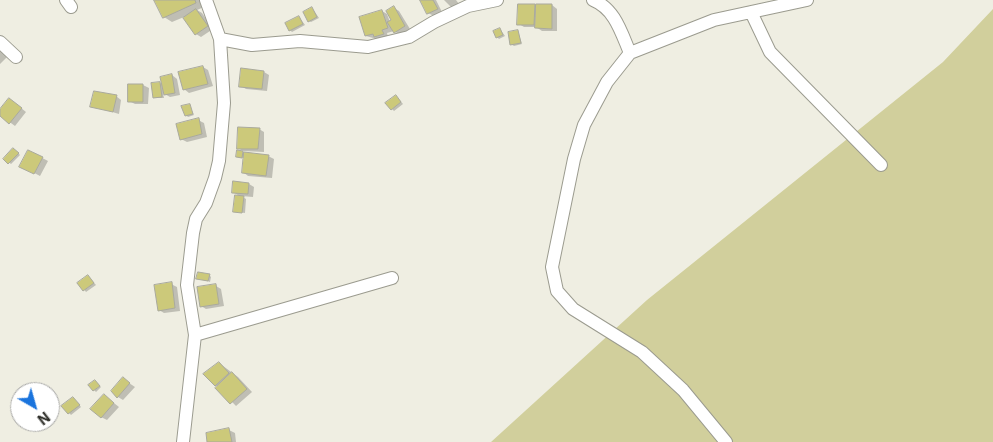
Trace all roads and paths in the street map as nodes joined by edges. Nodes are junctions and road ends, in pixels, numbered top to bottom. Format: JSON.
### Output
{"nodes":[{"id":1,"x":206,"y":0,"type":"edge"},
{"id":2,"x":497,"y":0,"type":"edge"},
{"id":3,"x":593,"y":0,"type":"edge"},
{"id":4,"x":807,"y":0,"type":"edge"},
{"id":5,"x":751,"y":12,"type":"junction"},
{"id":6,"x":220,"y":39,"type":"junction"},
{"id":7,"x":0,"y":42,"type":"edge"},
{"id":8,"x":630,"y":53,"type":"junction"},
{"id":9,"x":16,"y":57,"type":"dead end"},
{"id":10,"x":881,"y":165,"type":"dead end"},
{"id":11,"x":392,"y":278,"type":"dead end"},
{"id":12,"x":194,"y":335,"type":"junction"},
{"id":13,"x":183,"y":442,"type":"edge"},
{"id":14,"x":726,"y":442,"type":"edge"}],
"edges":[{"from":1,"to":6,"type":"street"},
{"from":2,"to":6,"type":"street"},
{"from":3,"to":8,"type":"street"},
{"from":4,"to":5,"type":"street"},
{"from":5,"to":8,"type":"street"},
{"from":5,"to":10,"type":"street"},
{"from":6,"to":12,"type":"street"},
{"from":7,"to":9,"type":"street"},
{"from":8,"to":14,"type":"street"},
{"from":11,"to":12,"type":"street"},
{"from":12,"to":13,"type":"street"}]}
